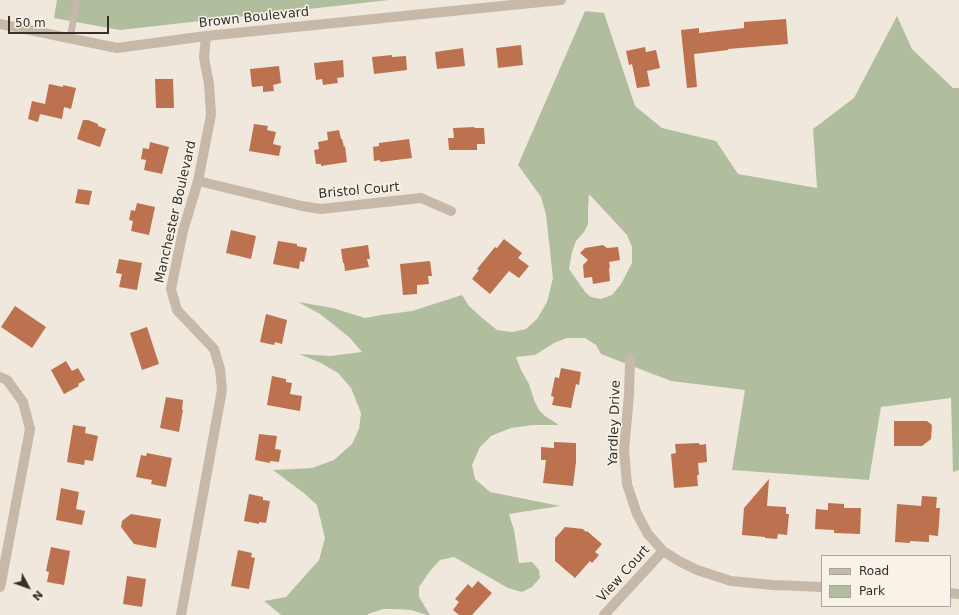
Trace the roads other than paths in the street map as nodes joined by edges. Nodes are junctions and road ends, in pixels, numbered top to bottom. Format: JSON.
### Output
{"nodes":[{"id":1,"x":77,"y":0,"type":"edge"},
{"id":2,"x":561,"y":0,"type":"edge"},
{"id":3,"x":0,"y":24,"type":"edge"},
{"id":4,"x":206,"y":36,"type":"junction"},
{"id":5,"x":70,"y":39,"type":"junction"},
{"id":6,"x":198,"y":181,"type":"junction"},
{"id":7,"x":451,"y":211,"type":"dead end"},
{"id":8,"x":630,"y":360,"type":"dead end"},
{"id":9,"x":0,"y":377,"type":"edge"},
{"id":10,"x":663,"y":551,"type":"junction"},
{"id":11,"x":0,"y":587,"type":"edge"},
{"id":12,"x":821,"y":587,"type":"edge"},
{"id":13,"x":181,"y":615,"type":"edge"},
{"id":14,"x":604,"y":615,"type":"edge"}],
"edges":[{"from":1,"to":5,"type":"lane"},
{"from":2,"to":4,"type":"street","name":"Brown Boulevard"},
{"from":3,"to":5,"type":"street","name":"Brown Boulevard"},
{"from":4,"to":5,"type":"street","name":"Brown Boulevard"},
{"from":4,"to":6,"type":"street","name":"Manchester Boulevard"},
{"from":6,"to":7,"type":"street","name":"Bristol Court"},
{"from":6,"to":13,"type":"street","name":"Manchester Boulevard"},
{"from":8,"to":10,"type":"street","name":"Yardley Drive"},
{"from":9,"to":11,"type":"street"},
{"from":10,"to":12,"type":"street","name":"Yardley Drive"},
{"from":10,"to":14,"type":"street","name":"View Court"}]}
